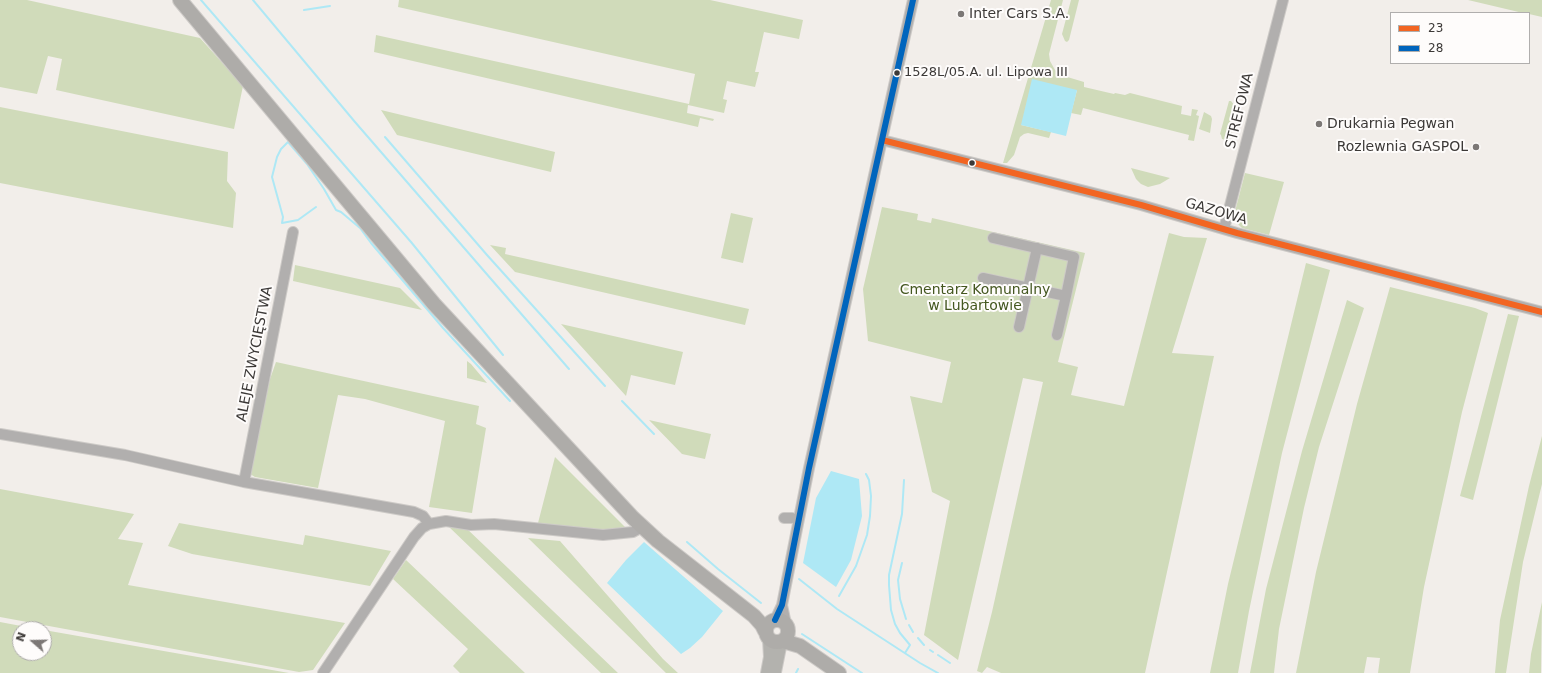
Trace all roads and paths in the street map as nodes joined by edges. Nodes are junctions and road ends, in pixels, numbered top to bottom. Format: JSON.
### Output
{"nodes":[{"id":1,"x":180,"y":0,"type":"edge"},
{"id":2,"x":913,"y":0,"type":"edge"},
{"id":3,"x":1283,"y":0,"type":"edge"},
{"id":4,"x":882,"y":140,"type":"junction"},
{"id":5,"x":1224,"y":229,"type":"junction"},
{"id":6,"x":293,"y":232,"type":"dead end"},
{"id":7,"x":993,"y":238,"type":"dead end"},
{"id":8,"x":1037,"y":248,"type":"junction"},
{"id":9,"x":983,"y":278,"type":"dead end"},
{"id":10,"x":1028,"y":287,"type":"junction"},
{"id":11,"x":1066,"y":296,"type":"junction"},
{"id":12,"x":1542,"y":312,"type":"edge"},
{"id":13,"x":1019,"y":326,"type":"dead end"},
{"id":14,"x":1057,"y":335,"type":"dead end"},
{"id":15,"x":0,"y":434,"type":"edge"},
{"id":16,"x":244,"y":482,"type":"junction"},
{"id":17,"x":429,"y":524,"type":"junction"},
{"id":18,"x":642,"y":526,"type":"junction"},
{"id":19,"x":777,"y":631,"type":"junction"},
{"id":20,"x":323,"y":673,"type":"edge"},
{"id":21,"x":767,"y":673,"type":"edge"},
{"id":22,"x":775,"y":673,"type":"edge"},
{"id":23,"x":839,"y":673,"type":"edge"}],
"edges":[{"from":1,"to":18,"type":"highway"},
{"from":2,"to":4,"type":"street"},
{"from":3,"to":5,"type":"street","name":"STREFOWA"},
{"from":4,"to":5,"type":"street","name":"GAZOWA"},
{"from":4,"to":19,"type":"street"},
{"from":5,"to":12,"type":"street","name":"GAZOWA"},
{"from":6,"to":16,"type":"street","name":"ALEJE ZWYCIĘSTWA"},
{"from":7,"to":8,"type":"street"},
{"from":8,"to":10,"type":"street"},
{"from":8,"to":11,"type":"street"},
{"from":9,"to":10,"type":"street"},
{"from":10,"to":11,"type":"street"},
{"from":10,"to":13,"type":"street"},
{"from":11,"to":14,"type":"street"},
{"from":15,"to":16,"type":"street"},
{"from":16,"to":17,"type":"street"},
{"from":17,"to":18,"type":"street"},
{"from":17,"to":20,"type":"street"},
{"from":18,"to":19,"type":"highway"},
{"from":19,"to":21,"type":"main road"},
{"from":19,"to":22,"type":"main road"},
{"from":19,"to":23,"type":"highway"}]}
